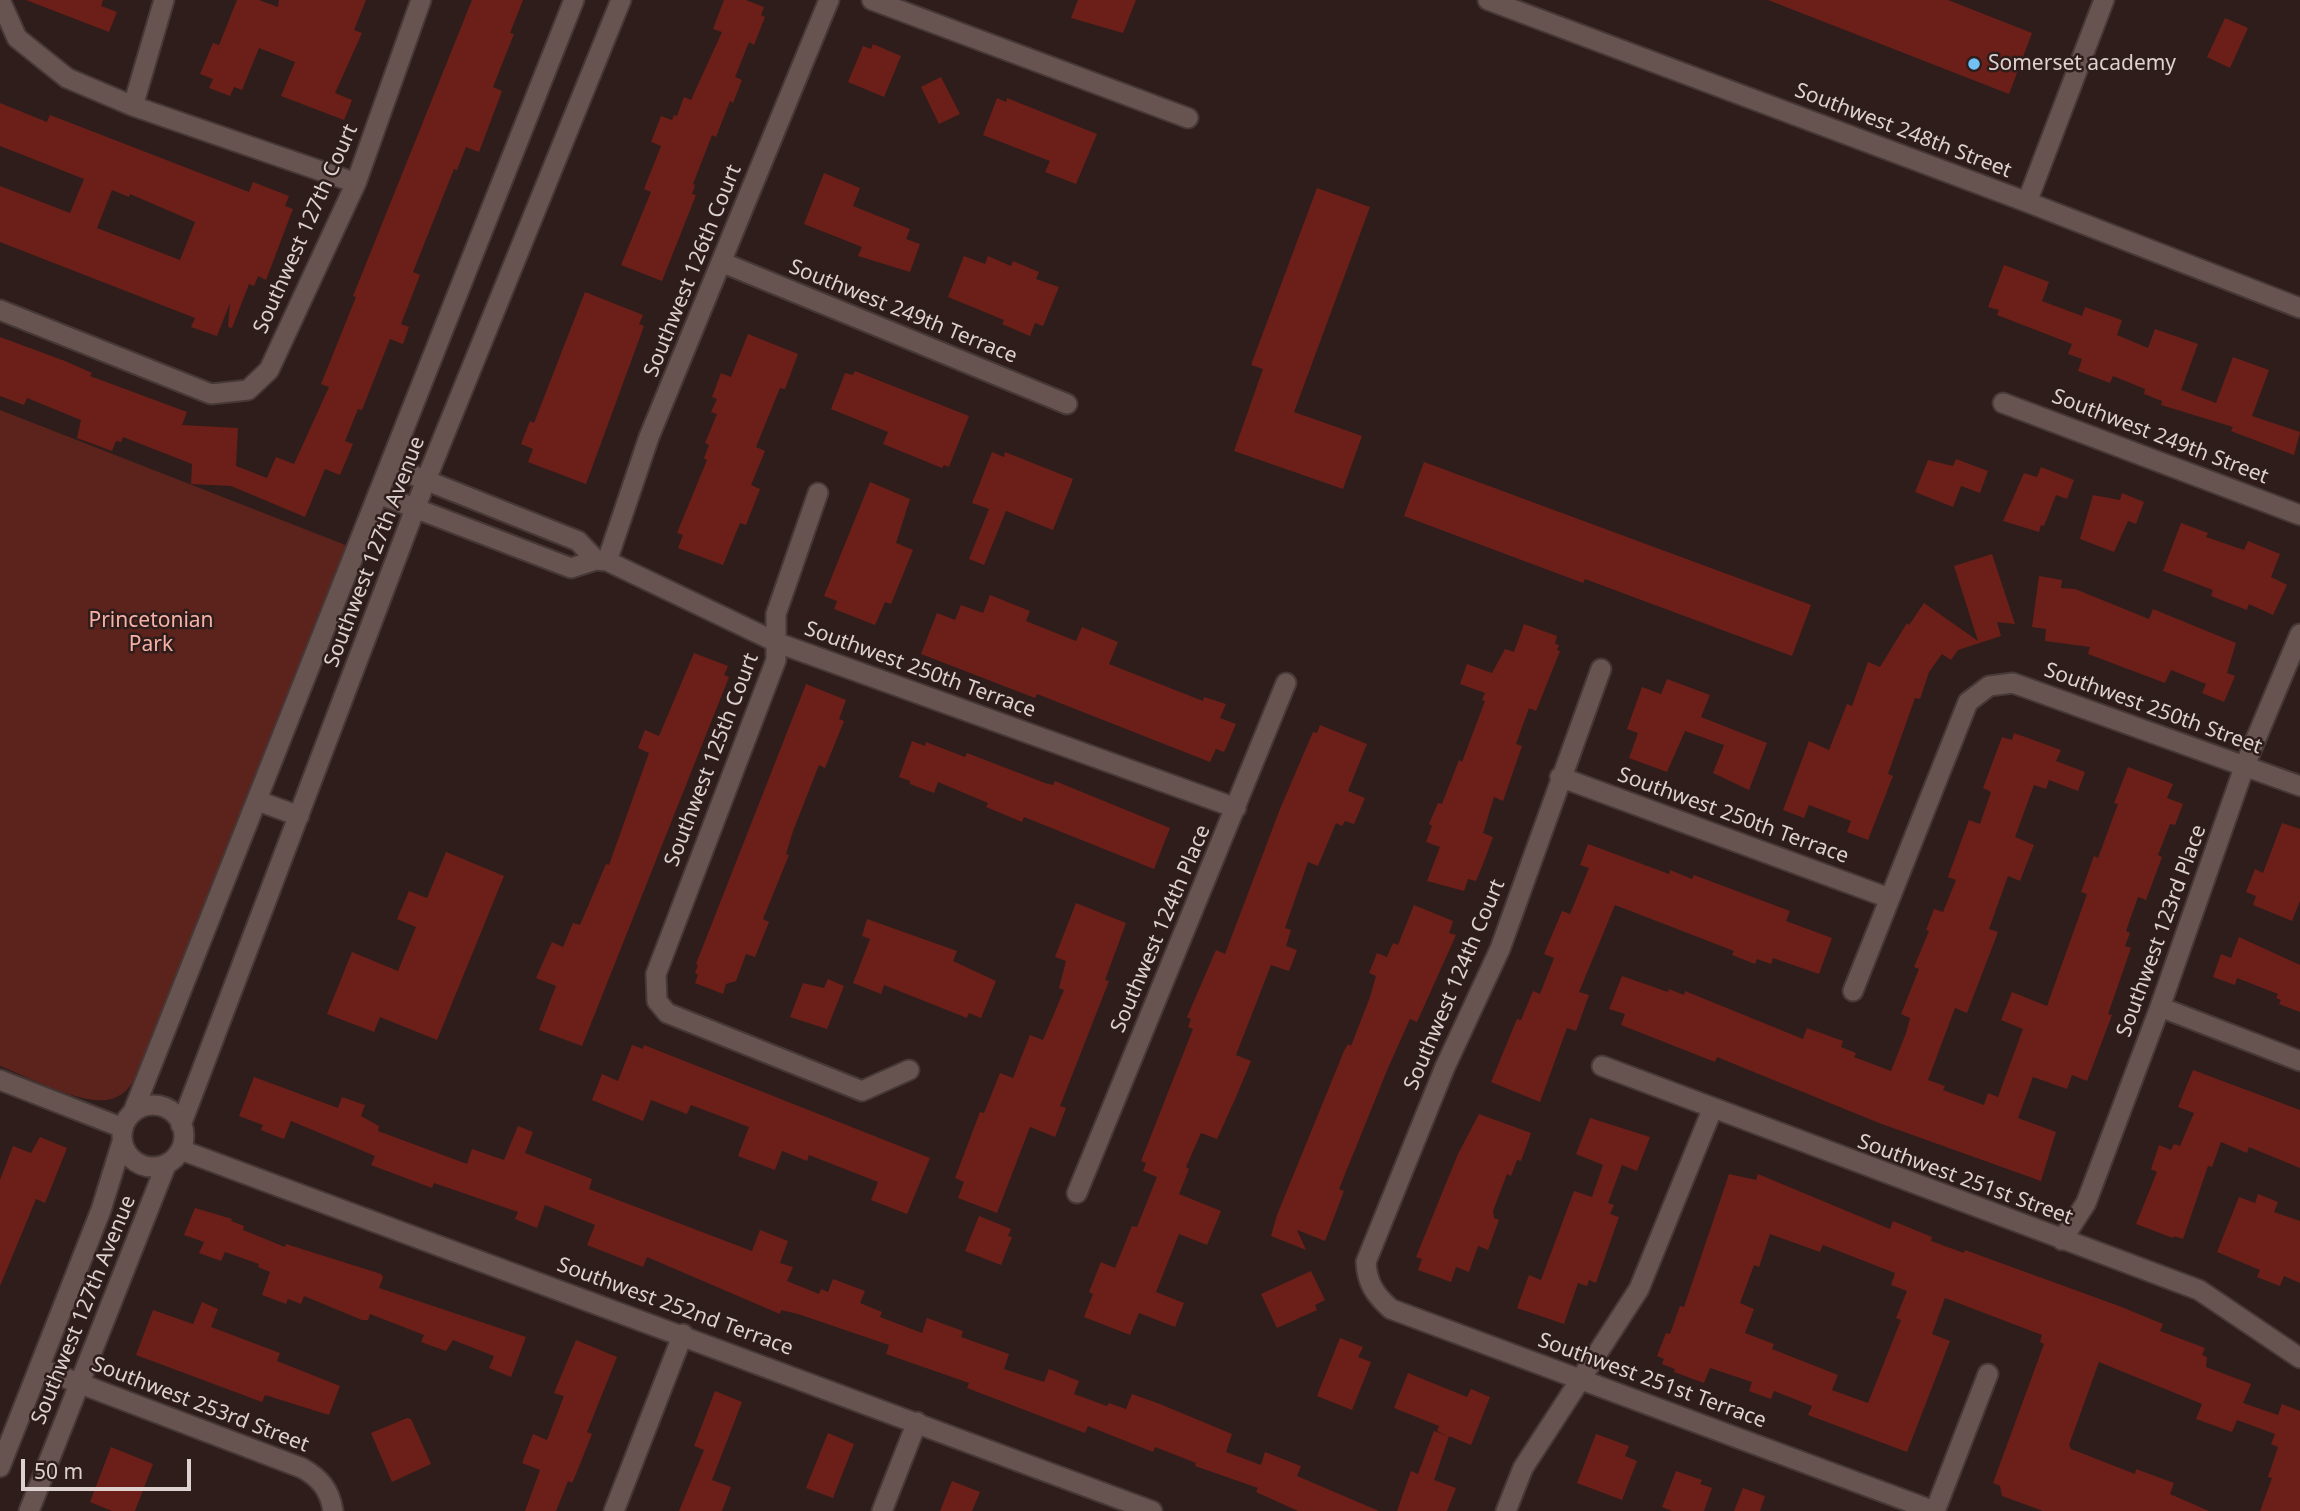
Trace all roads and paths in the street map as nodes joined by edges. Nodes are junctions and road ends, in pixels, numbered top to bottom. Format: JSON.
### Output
{"nodes":[{"id":1,"x":0,"y":0,"type":"edge"},
{"id":2,"x":163,"y":0,"type":"edge"},
{"id":3,"x":421,"y":0,"type":"edge"},
{"id":4,"x":574,"y":0,"type":"edge"},
{"id":5,"x":621,"y":0,"type":"edge"},
{"id":6,"x":828,"y":0,"type":"edge"},
{"id":7,"x":872,"y":0,"type":"edge"},
{"id":8,"x":1488,"y":0,"type":"edge"},
{"id":9,"x":2104,"y":0,"type":"edge"},
{"id":10,"x":133,"y":106,"type":"junction"},
{"id":11,"x":1188,"y":118,"type":"dead end"},
{"id":12,"x":356,"y":183,"type":"junction"},
{"id":13,"x":2027,"y":202,"type":"junction"},
{"id":14,"x":721,"y":262,"type":"junction"},
{"id":15,"x":2300,"y":308,"type":"edge"},
{"id":16,"x":0,"y":310,"type":"edge"},
{"id":17,"x":2003,"y":402,"type":"dead end"},
{"id":18,"x":1067,"y":404,"type":"dead end"},
{"id":19,"x":390,"y":466,"type":"junction"},
{"id":20,"x":426,"y":480,"type":"junction"},
{"id":21,"x":818,"y":493,"type":"dead end"},
{"id":22,"x":378,"y":494,"type":"junction"},
{"id":23,"x":415,"y":508,"type":"junction"},
{"id":24,"x":2300,"y":515,"type":"edge"},
{"id":25,"x":601,"y":561,"type":"junction"},
{"id":26,"x":2300,"y":634,"type":"edge"},
{"id":27,"x":778,"y":643,"type":"junction"},
{"id":28,"x":1601,"y":669,"type":"dead end"},
{"id":29,"x":1286,"y":683,"type":"dead end"},
{"id":30,"x":2245,"y":765,"type":"junction"},
{"id":31,"x":1560,"y":777,"type":"junction"},
{"id":32,"x":2300,"y":786,"type":"edge"},
{"id":33,"x":258,"y":801,"type":"junction"},
{"id":34,"x":1236,"y":808,"type":"junction"},
{"id":35,"x":299,"y":816,"type":"junction"},
{"id":36,"x":1889,"y":898,"type":"junction"},
{"id":37,"x":1853,"y":991,"type":"dead end"},
{"id":38,"x":2160,"y":1007,"type":"junction"},
{"id":39,"x":2300,"y":1061,"type":"edge"},
{"id":40,"x":1602,"y":1066,"type":"dead end"},
{"id":41,"x":909,"y":1070,"type":"dead end"},
{"id":42,"x":0,"y":1080,"type":"edge"},
{"id":43,"x":1712,"y":1110,"type":"junction"},
{"id":44,"x":181,"y":1125,"type":"junction"},
{"id":45,"x":126,"y":1127,"type":"junction"},
{"id":46,"x":181,"y":1150,"type":"junction"},
{"id":47,"x":166,"y":1165,"type":"junction"},
{"id":48,"x":1077,"y":1193,"type":"dead end"},
{"id":49,"x":2062,"y":1240,"type":"junction"},
{"id":50,"x":1367,"y":1278,"type":"joint"},
{"id":51,"x":683,"y":1334,"type":"junction"},
{"id":52,"x":2300,"y":1358,"type":"edge"},
{"id":53,"x":39,"y":1368,"type":"junction"},
{"id":54,"x":1988,"y":1374,"type":"dead end"},
{"id":55,"x":1582,"y":1379,"type":"junction"},
{"id":56,"x":79,"y":1383,"type":"junction"},
{"id":57,"x":917,"y":1422,"type":"junction"},
{"id":58,"x":0,"y":1467,"type":"edge"},
{"id":59,"x":332,"y":1506,"type":"edge"},
{"id":60,"x":29,"y":1511,"type":"edge"},
{"id":61,"x":614,"y":1511,"type":"edge"},
{"id":62,"x":882,"y":1511,"type":"edge"},
{"id":63,"x":1153,"y":1511,"type":"edge"},
{"id":64,"x":1506,"y":1511,"type":"edge"},
{"id":65,"x":1934,"y":1511,"type":"edge"}],
"edges":[{"from":1,"to":10,"type":"street"},
{"from":2,"to":10,"type":"street"},
{"from":3,"to":12,"type":"street","name":"Southwest 127th Court"},
{"from":4,"to":19,"type":"street","name":"Southwest 127th Avenue"},
{"from":5,"to":20,"type":"street","name":"Southwest 127th Avenue"},
{"from":6,"to":14,"type":"street","name":"Southwest 126th Court"},
{"from":7,"to":11,"type":"street"},
{"from":8,"to":13,"type":"street","name":"Southwest 248th Street"},
{"from":9,"to":13,"type":"street"},
{"from":10,"to":12,"type":"street"},
{"from":12,"to":16,"type":"street","name":"Southwest 127th Court"},
{"from":13,"to":15,"type":"street","name":"Southwest 248th Street"},
{"from":14,"to":18,"type":"street","name":"Southwest 249th Terrace"},
{"from":14,"to":25,"type":"street","name":"Southwest 126th Court"},
{"from":17,"to":24,"type":"street","name":"Southwest 249th Street"},
{"from":19,"to":20,"type":"street","name":"Southwest 250th Terrace"},
{"from":19,"to":22,"type":"street","name":"Southwest 127th Avenue"},
{"from":20,"to":23,"type":"street","name":"Southwest 127th Avenue"},
{"from":20,"to":25,"type":"street","name":"Southwest 250th Terrace"},
{"from":21,"to":27,"type":"street","name":"Southwest 125th Court"},
{"from":22,"to":23,"type":"street"},
{"from":22,"to":33,"type":"street","name":"Southwest 127th Avenue"},
{"from":23,"to":25,"type":"street"},
{"from":23,"to":35,"type":"street","name":"Southwest 127th Avenue"},
{"from":25,"to":27,"type":"street","name":"Southwest 250th Terrace"},
{"from":26,"to":30,"type":"street","name":"Southwest 123rd Place"},
{"from":27,"to":34,"type":"street","name":"Southwest 250th Terrace"},
{"from":27,"to":41,"type":"street","name":"Southwest 125th Court"},
{"from":28,"to":31,"type":"street","name":"Southwest 124th Court"},
{"from":29,"to":34,"type":"street","name":"Southwest 124th Place"},
{"from":30,"to":32,"type":"street","name":"Southwest 250th Street"},
{"from":30,"to":36,"type":"street","name":"Southwest 250th Street"},
{"from":30,"to":38,"type":"street","name":"Southwest 123rd Place"},
{"from":31,"to":36,"type":"street","name":"Southwest 250th Terrace"},
{"from":31,"to":50,"type":"street","name":"Southwest 124th Court"},
{"from":33,"to":35,"type":"street"},
{"from":33,"to":45,"type":"street","name":"Southwest 127th Avenue"},
{"from":34,"to":48,"type":"street","name":"Southwest 124th Place"},
{"from":35,"to":44,"type":"street","name":"Southwest 127th Avenue"},
{"from":36,"to":37,"type":"street"},
{"from":38,"to":39,"type":"street"},
{"from":38,"to":49,"type":"street","name":"Southwest 123rd Place"},
{"from":40,"to":43,"type":"street","name":"Southwest 251st Street"},
{"from":42,"to":45,"type":"street"},
{"from":43,"to":49,"type":"street","name":"Southwest 251st Street"},
{"from":43,"to":55,"type":"street"},
{"from":44,"to":45,"type":"street"},
{"from":44,"to":46,"type":"street"},
{"from":45,"to":47,"type":"street"},
{"from":45,"to":53,"type":"street","name":"Southwest 127th Avenue"},
{"from":46,"to":47,"type":"street"},
{"from":46,"to":51,"type":"street","name":"Southwest 252nd Terrace"},
{"from":47,"to":56,"type":"street","name":"Southwest 127th Avenue"},
{"from":49,"to":52,"type":"street","name":"Southwest 251st Street"},
{"from":50,"to":55,"type":"street","name":"Southwest 251st Terrace"},
{"from":51,"to":57,"type":"street","name":"Southwest 252nd Terrace"},
{"from":51,"to":61,"type":"street"},
{"from":53,"to":56,"type":"street","name":"Southwest 253rd Street"},
{"from":53,"to":58,"type":"street","name":"Southwest 127th Avenue"},
{"from":54,"to":65,"type":"street"},
{"from":55,"to":64,"type":"street"},
{"from":55,"to":65,"type":"street","name":"Southwest 251st Terrace"},
{"from":56,"to":59,"type":"street","name":"Southwest 253rd Street"},
{"from":56,"to":60,"type":"street","name":"Southwest 127th Avenue"},
{"from":57,"to":62,"type":"street"},
{"from":57,"to":63,"type":"street","name":"Southwest 252nd Terrace"}]}
